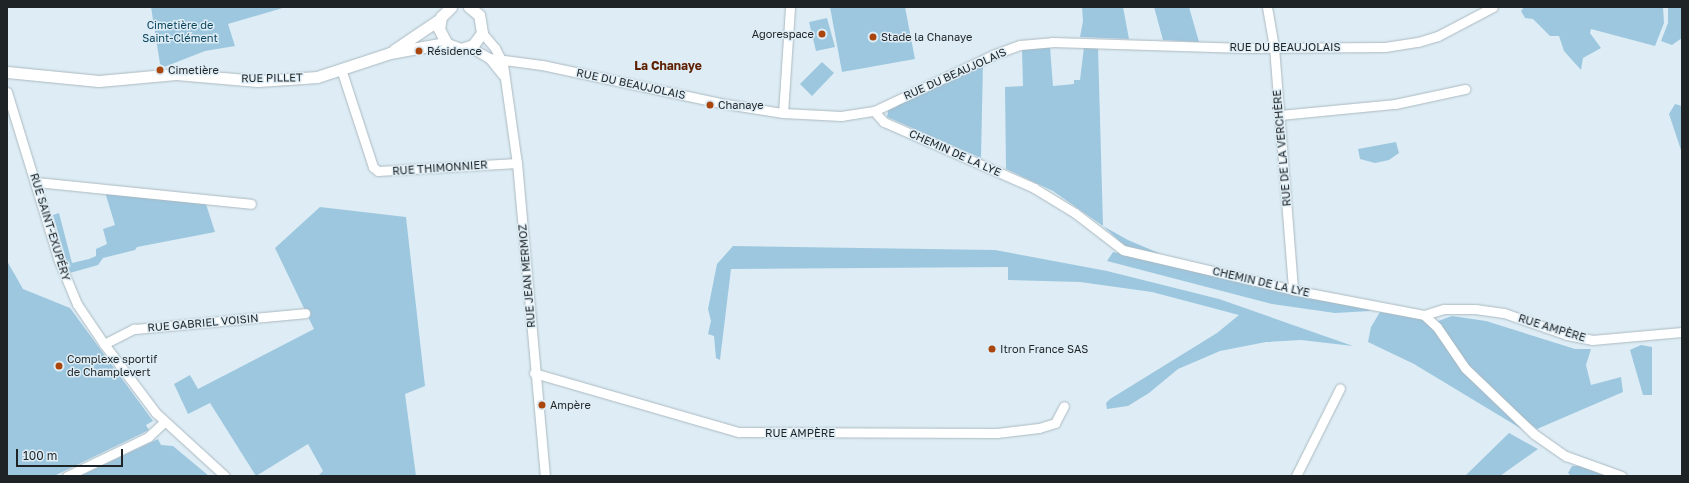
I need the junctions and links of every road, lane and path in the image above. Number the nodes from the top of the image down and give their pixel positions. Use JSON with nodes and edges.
{"nodes":[{"id":1,"x":451,"y":7,"type":"edge"},
{"id":2,"x":469,"y":7,"type":"edge"},
{"id":3,"x":790,"y":7,"type":"edge"},
{"id":4,"x":1267,"y":7,"type":"edge"},
{"id":5,"x":1493,"y":7,"type":"edge"},
{"id":6,"x":479,"y":11,"type":"edge"},
{"id":7,"x":440,"y":19,"type":"junction"},
{"id":8,"x":482,"y":33,"type":"junction"},
{"id":9,"x":445,"y":43,"type":"junction"},
{"id":10,"x":470,"y":47,"type":"junction"},
{"id":11,"x":1274,"y":47,"type":"junction"},
{"id":12,"x":390,"y":53,"type":"junction"},
{"id":13,"x":489,"y":58,"type":"junction"},
{"id":14,"x":501,"y":58,"type":"junction"},
{"id":15,"x":341,"y":69,"type":"junction"},
{"id":16,"x":7,"y":72,"type":"edge"},
{"id":17,"x":504,"y":77,"type":"junction"},
{"id":18,"x":1465,"y":89,"type":"dead end"},
{"id":19,"x":7,"y":92,"type":"edge"},
{"id":20,"x":874,"y":111,"type":"junction"},
{"id":21,"x":783,"y":113,"type":"junction"},
{"id":22,"x":1280,"y":115,"type":"junction"},
{"id":23,"x":517,"y":163,"type":"junction"},
{"id":24,"x":36,"y":182,"type":"junction"},
{"id":25,"x":251,"y":204,"type":"dead end"},
{"id":26,"x":1293,"y":290,"type":"junction"},
{"id":27,"x":306,"y":313,"type":"dead end"},
{"id":28,"x":1424,"y":315,"type":"junction"},
{"id":29,"x":1682,"y":332,"type":"edge"},
{"id":30,"x":104,"y":344,"type":"junction"},
{"id":31,"x":534,"y":373,"type":"junction"},
{"id":32,"x":1340,"y":388,"type":"dead end"},
{"id":33,"x":1064,"y":406,"type":"dead end"},
{"id":34,"x":164,"y":422,"type":"junction"},
{"id":35,"x":67,"y":476,"type":"edge"},
{"id":36,"x":225,"y":476,"type":"edge"},
{"id":37,"x":545,"y":476,"type":"edge"},
{"id":38,"x":1296,"y":476,"type":"edge"},
{"id":39,"x":1622,"y":476,"type":"edge"}],
"edges":[{"from":1,"to":7,"type":"street","name":"RUE PILLET"},
{"from":2,"to":6,"type":"street"},
{"from":3,"to":21,"type":"street"},
{"from":4,"to":11,"type":"street","name":"RUE DE LA VERCHÈRE"},
{"from":5,"to":11,"type":"street","name":"RUE DU BEAUJOLAIS"},
{"from":6,"to":8,"type":"street"},
{"from":7,"to":9,"type":"street"},
{"from":7,"to":12,"type":"street","name":"RUE PILLET"},
{"from":8,"to":10,"type":"street"},
{"from":8,"to":14,"type":"street","name":"RUE JEAN MERMOZ"},
{"from":9,"to":10,"type":"street"},
{"from":9,"to":12,"type":"street","name":"RUE PILLET"},
{"from":10,"to":13,"type":"street","name":"RUE JEAN MERMOZ"},
{"from":11,"to":20,"type":"street","name":"RUE DU BEAUJOLAIS"},
{"from":11,"to":22,"type":"street","name":"RUE DE LA VERCHÈRE"},
{"from":12,"to":15,"type":"street","name":"RUE PILLET"},
{"from":13,"to":14,"type":"street","name":"RUE DU BEAUJOLAIS"},
{"from":13,"to":17,"type":"street","name":"RUE JEAN MERMOZ"},
{"from":14,"to":17,"type":"street","name":"RUE JEAN MERMOZ"},
{"from":14,"to":21,"type":"street","name":"RUE DU BEAUJOLAIS"},
{"from":15,"to":16,"type":"street","name":"RUE PILLET"},
{"from":15,"to":23,"type":"street","name":"RUE THIMONNIER"},
{"from":17,"to":23,"type":"street","name":"RUE JEAN MERMOZ"},
{"from":18,"to":22,"type":"street"},
{"from":19,"to":24,"type":"street","name":"RUE SAINT-EXUPÉRY"},
{"from":20,"to":21,"type":"street","name":"RUE DU BEAUJOLAIS"},
{"from":20,"to":26,"type":"street","name":"CHEMIN DE LA LYE"},
{"from":22,"to":26,"type":"street","name":"RUE DE LA VERCHÈRE"},
{"from":23,"to":31,"type":"street","name":"RUE JEAN MERMOZ"},
{"from":24,"to":25,"type":"street"},
{"from":24,"to":30,"type":"street","name":"RUE SAINT-EXUPÉRY"},
{"from":26,"to":28,"type":"street","name":"CHEMIN DE LA LYE"},
{"from":27,"to":30,"type":"street","name":"RUE GABRIEL VOISIN"},
{"from":28,"to":29,"type":"street","name":"RUE AMPÈRE"},
{"from":28,"to":39,"type":"street"},
{"from":30,"to":34,"type":"street","name":"RUE SAINT-EXUPÉRY"},
{"from":31,"to":33,"type":"street","name":"RUE AMPÈRE"},
{"from":31,"to":37,"type":"street","name":"RUE JEAN MERMOZ"},
{"from":32,"to":38,"type":"street"},
{"from":34,"to":35,"type":"street"},
{"from":34,"to":36,"type":"street","name":"RUE SAINT-EXUPÉRY"}]}
